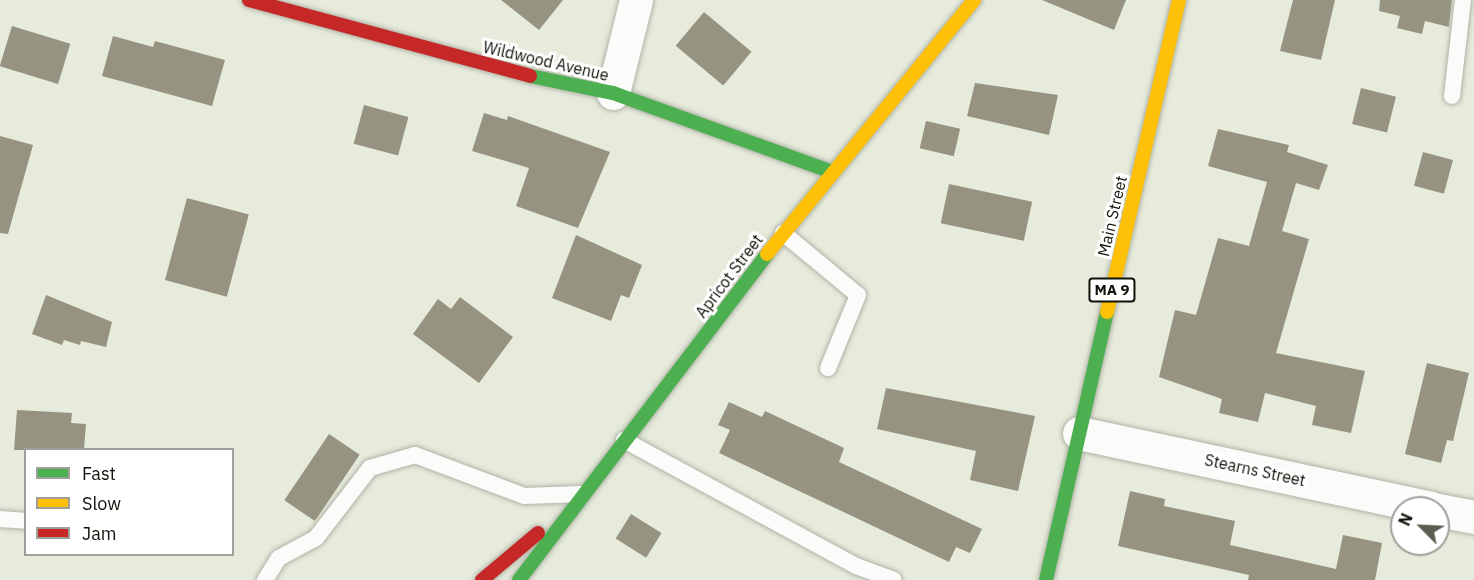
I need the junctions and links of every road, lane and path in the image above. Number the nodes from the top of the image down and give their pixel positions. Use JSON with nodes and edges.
{"nodes":[{"id":1,"x":249,"y":0,"type":"edge"},
{"id":2,"x":636,"y":0,"type":"edge"},
{"id":3,"x":974,"y":0,"type":"edge"},
{"id":4,"x":1179,"y":0,"type":"edge"},
{"id":5,"x":1463,"y":0,"type":"edge"},
{"id":6,"x":613,"y":93,"type":"junction"},
{"id":7,"x":1452,"y":96,"type":"dead end"},
{"id":8,"x":830,"y":171,"type":"junction"},
{"id":9,"x":783,"y":233,"type":"junction"},
{"id":10,"x":828,"y":368,"type":"dead end"},
{"id":11,"x":1079,"y":433,"type":"junction"},
{"id":12,"x":624,"y":440,"type":"junction"},
{"id":13,"x":582,"y":494,"type":"junction"},
{"id":14,"x":1390,"y":499,"type":"edge"},
{"id":15,"x":1450,"y":512,"type":"edge"},
{"id":16,"x":1474,"y":517,"type":"edge"},
{"id":17,"x":0,"y":519,"type":"edge"},
{"id":18,"x":24,"y":521,"type":"edge"},
{"id":19,"x":264,"y":580,"type":"edge"},
{"id":20,"x":482,"y":580,"type":"edge"},
{"id":21,"x":519,"y":580,"type":"edge"},
{"id":22,"x":894,"y":580,"type":"edge"},
{"id":23,"x":1046,"y":580,"type":"edge"}],
"edges":[{"from":1,"to":6,"type":"main road","name":"Wildwood Avenue"},
{"from":2,"to":6,"type":"street"},
{"from":3,"to":8,"type":"main road","name":"Apricot Street"},
{"from":4,"to":11,"type":"main road","name":"Main Street","number":"MA 9"},
{"from":5,"to":7,"type":"lane"},
{"from":6,"to":8,"type":"main road","name":"Wildwood Avenue"},
{"from":8,"to":9,"type":"main road","name":"Apricot Street"},
{"from":9,"to":10,"type":"lane"},
{"from":9,"to":12,"type":"main road","name":"Apricot Street"},
{"from":11,"to":14,"type":"street","name":"Stearns Street"},
{"from":11,"to":23,"type":"main road","name":"Main Street","number":"MA 9"},
{"from":12,"to":13,"type":"main road","name":"Apricot Street"},
{"from":12,"to":22,"type":"lane"},
{"from":13,"to":19,"type":"lane"},
{"from":13,"to":20,"type":"main road"},
{"from":13,"to":21,"type":"main road","name":"Apricot Street"},
{"from":15,"to":16,"type":"street"},
{"from":17,"to":18,"type":"lane"}]}
